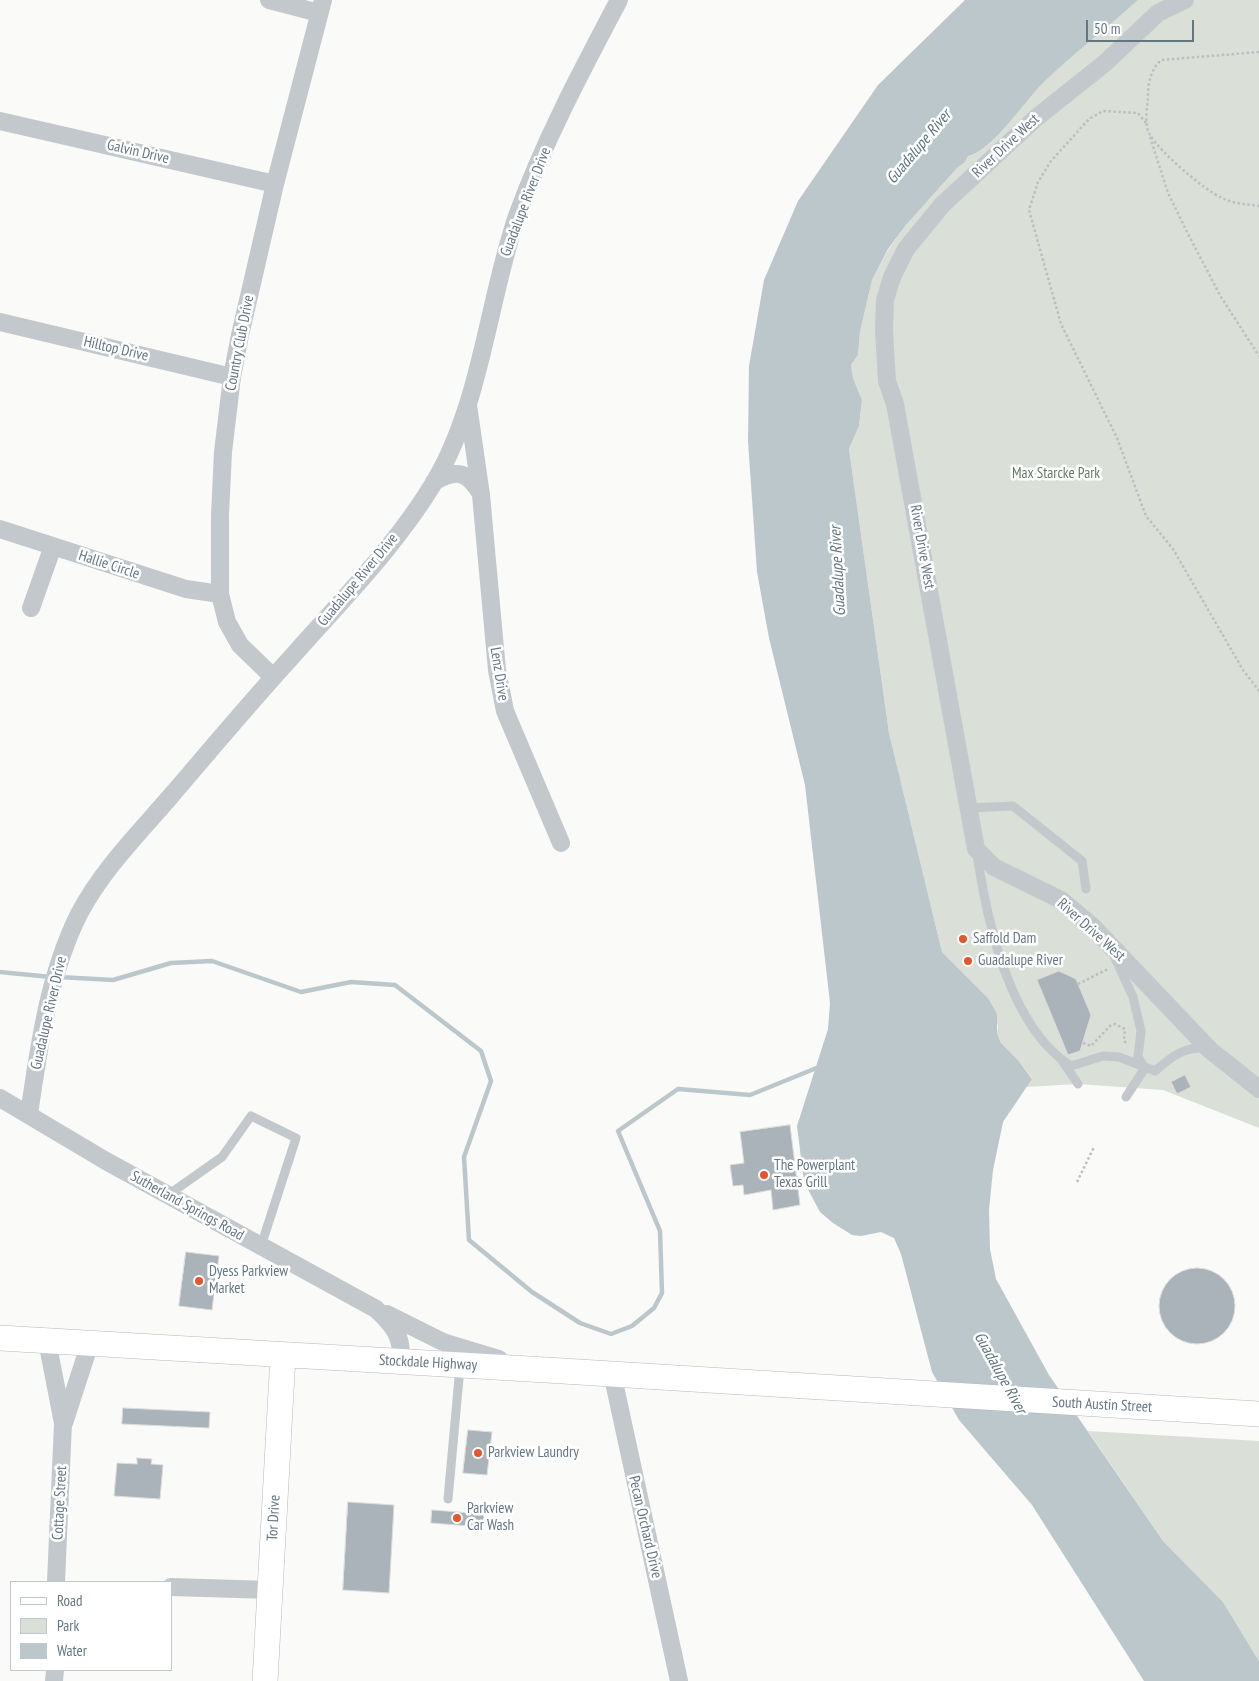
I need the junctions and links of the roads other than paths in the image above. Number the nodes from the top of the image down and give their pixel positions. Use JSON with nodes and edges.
{"nodes":[{"id":1,"x":269,"y":0,"type":"edge"},
{"id":2,"x":618,"y":0,"type":"edge"},
{"id":3,"x":1185,"y":0,"type":"edge"},
{"id":4,"x":321,"y":6,"type":"edge"},
{"id":5,"x":0,"y":121,"type":"edge"},
{"id":6,"x":275,"y":184,"type":"junction"},
{"id":7,"x":0,"y":322,"type":"edge"},
{"id":8,"x":232,"y":377,"type":"junction"},
{"id":9,"x":468,"y":402,"type":"junction"},
{"id":10,"x":434,"y":482,"type":"junction"},
{"id":11,"x":482,"y":495,"type":"junction"},
{"id":12,"x":0,"y":529,"type":"edge"},
{"id":13,"x":53,"y":546,"type":"junction"},
{"id":14,"x":220,"y":594,"type":"junction"},
{"id":15,"x":31,"y":608,"type":"dead end"},
{"id":16,"x":273,"y":676,"type":"junction"},
{"id":17,"x":969,"y":808,"type":"junction"},
{"id":18,"x":561,"y":843,"type":"dead end"},
{"id":19,"x":976,"y":849,"type":"junction"},
{"id":20,"x":1086,"y":889,"type":"dead end"},
{"id":21,"x":1107,"y":942,"type":"junction"},
{"id":22,"x":1210,"y":1050,"type":"junction"},
{"id":23,"x":1062,"y":1060,"type":"junction"},
{"id":24,"x":1085,"y":1063,"type":"junction"},
{"id":25,"x":1145,"y":1068,"type":"junction"},
{"id":26,"x":1259,"y":1089,"type":"edge"},
{"id":27,"x":1126,"y":1097,"type":"dead end"},
{"id":28,"x":0,"y":1098,"type":"edge"},
{"id":29,"x":30,"y":1114,"type":"junction"},
{"id":30,"x":168,"y":1195,"type":"junction"},
{"id":31,"x":260,"y":1246,"type":"junction"},
{"id":32,"x":376,"y":1309,"type":"junction"},
{"id":33,"x":0,"y":1338,"type":"edge"},
{"id":34,"x":47,"y":1341,"type":"junction"},
{"id":35,"x":90,"y":1343,"type":"junction"},
{"id":36,"x":283,"y":1355,"type":"junction"},
{"id":37,"x":400,"y":1361,"type":"junction"},
{"id":38,"x":460,"y":1364,"type":"junction"},
{"id":39,"x":551,"y":1369,"type":"junction"},
{"id":40,"x":612,"y":1373,"type":"junction"},
{"id":41,"x":855,"y":1391,"type":"joint"},
{"id":42,"x":1259,"y":1414,"type":"edge"},
{"id":43,"x":63,"y":1423,"type":"junction"},
{"id":44,"x":448,"y":1499,"type":"dead end"},
{"id":45,"x":56,"y":1581,"type":"edge"},
{"id":46,"x":172,"y":1587,"type":"edge"},
{"id":47,"x":270,"y":1590,"type":"junction"},
{"id":48,"x":266,"y":1681,"type":"edge"},
{"id":49,"x":679,"y":1681,"type":"edge"}],
"edges":[{"from":1,"to":4,"type":"street"},
{"from":2,"to":9,"type":"street","name":"Guadalupe River Drive"},
{"from":3,"to":17,"type":"street","name":"River Drive West"},
{"from":4,"to":6,"type":"street","name":"Country Club Drive"},
{"from":5,"to":6,"type":"street","name":"Galvin Drive"},
{"from":6,"to":8,"type":"street","name":"Country Club Drive"},
{"from":7,"to":8,"type":"street","name":"Hilltop Drive"},
{"from":8,"to":14,"type":"street","name":"Country Club Drive"},
{"from":9,"to":10,"type":"street","name":"Guadalupe River Drive"},
{"from":9,"to":11,"type":"street","name":"Lenz Drive"},
{"from":10,"to":11,"type":"street"},
{"from":10,"to":16,"type":"street","name":"Guadalupe River Drive"},
{"from":11,"to":18,"type":"street","name":"Lenz Drive"},
{"from":12,"to":13,"type":"street","name":"Hallie Circle"},
{"from":13,"to":14,"type":"street","name":"Hallie Circle"},
{"from":13,"to":15,"type":"street"},
{"from":14,"to":16,"type":"street","name":"Country Club Drive"},
{"from":16,"to":29,"type":"street","name":"Guadalupe River Drive"},
{"from":17,"to":19,"type":"street","name":"River Drive West"},
{"from":17,"to":20,"type":"lane"},
{"from":19,"to":21,"type":"street","name":"River Drive West"},
{"from":19,"to":23,"type":"lane"},
{"from":21,"to":22,"type":"street","name":"River Drive West"},
{"from":21,"to":25,"type":"lane"},
{"from":22,"to":25,"type":"lane"},
{"from":22,"to":26,"type":"street","name":"River Drive West"},
{"from":23,"to":24,"type":"lane"},
{"from":23,"to":24,"type":"lane"},
{"from":24,"to":25,"type":"lane"},
{"from":25,"to":27,"type":"lane"},
{"from":28,"to":29,"type":"street","name":"Sutherland Springs Road"},
{"from":29,"to":30,"type":"street","name":"Sutherland Springs Road"},
{"from":30,"to":31,"type":"street","name":"Sutherland Springs Road"},
{"from":30,"to":31,"type":"lane"},
{"from":31,"to":32,"type":"street","name":"Sutherland Springs Road"},
{"from":32,"to":37,"type":"street","name":"Sutherland Springs Road"},
{"from":32,"to":39,"type":"street","name":"Sutherland Springs Road"},
{"from":33,"to":34,"type":"main road","name":"Stockdale Highway"},
{"from":34,"to":35,"type":"main road","name":"Stockdale Highway"},
{"from":34,"to":43,"type":"street","name":"Cottage Street"},
{"from":35,"to":36,"type":"main road","name":"Stockdale Highway"},
{"from":35,"to":43,"type":"street","name":"Cottage Street"},
{"from":36,"to":37,"type":"main road","name":"Stockdale Highway"},
{"from":36,"to":47,"type":"main road","name":"Tor Drive"},
{"from":37,"to":38,"type":"main road","name":"Stockdale Highway"},
{"from":38,"to":39,"type":"main road","name":"Stockdale Highway"},
{"from":38,"to":44,"type":"lane"},
{"from":39,"to":40,"type":"main road","name":"Stockdale Highway"},
{"from":40,"to":41,"type":"main road","name":"Stockdale Highway"},
{"from":40,"to":49,"type":"street","name":"Pecan Orchard Drive"},
{"from":41,"to":42,"type":"main road","name":"South Austin Street"},
{"from":43,"to":45,"type":"street","name":"Cottage Street"},
{"from":46,"to":47,"type":"street"},
{"from":47,"to":48,"type":"main road","name":"Tor Drive"}]}
